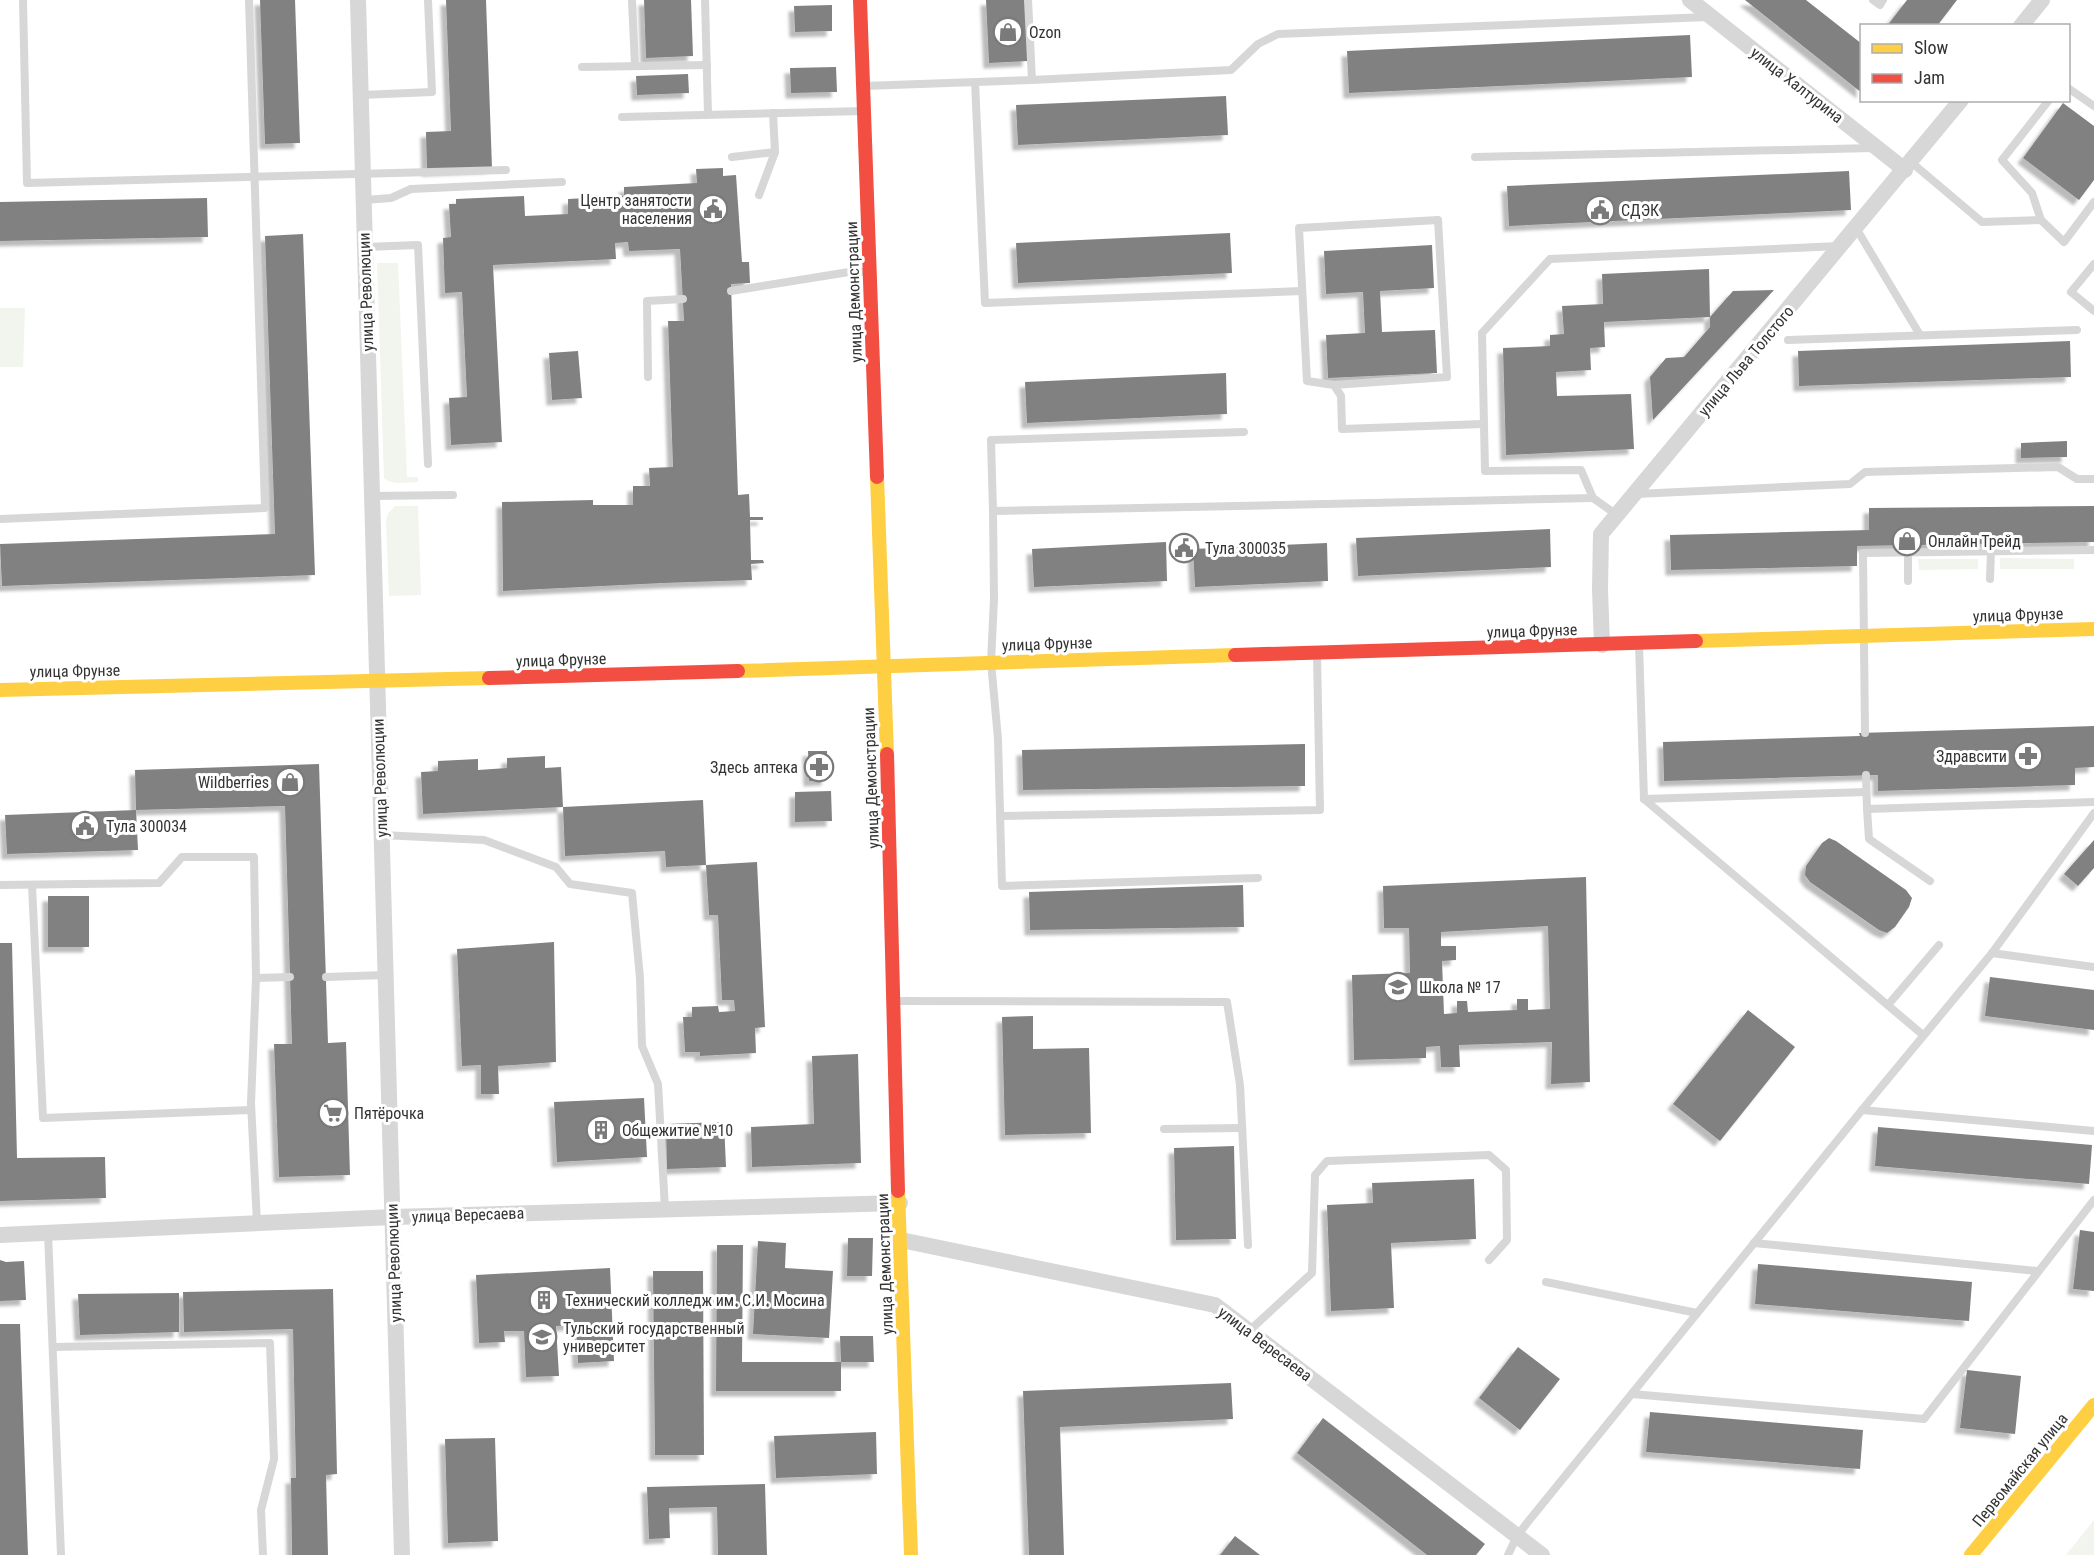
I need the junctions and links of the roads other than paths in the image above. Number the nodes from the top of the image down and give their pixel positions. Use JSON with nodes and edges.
{"nodes":[{"id":1,"x":23,"y":0,"type":"edge"},
{"id":2,"x":249,"y":0,"type":"edge"},
{"id":3,"x":358,"y":0,"type":"edge"},
{"id":4,"x":428,"y":0,"type":"edge"},
{"id":5,"x":632,"y":0,"type":"edge"},
{"id":6,"x":705,"y":0,"type":"edge"},
{"id":7,"x":860,"y":0,"type":"edge"},
{"id":8,"x":1029,"y":0,"type":"edge"},
{"id":9,"x":1690,"y":0,"type":"edge"},
{"id":10,"x":1873,"y":0,"type":"edge"},
{"id":11,"x":1883,"y":0,"type":"edge"},
{"id":12,"x":2042,"y":0,"type":"edge"},
{"id":13,"x":1712,"y":17,"type":"junction"},
{"id":14,"x":2023,"y":24,"type":"edge"},
{"id":15,"x":707,"y":65,"type":"junction"},
{"id":16,"x":635,"y":66,"type":"junction"},
{"id":17,"x":582,"y":67,"type":"dead end"},
{"id":18,"x":1032,"y":80,"type":"junction"},
{"id":19,"x":975,"y":82,"type":"junction"},
{"id":20,"x":863,"y":86,"type":"junction"},
{"id":21,"x":2070,"y":89,"type":"edge"},
{"id":22,"x":361,"y":96,"type":"junction"},
{"id":23,"x":1959,"y":102,"type":"edge"},
{"id":24,"x":2047,"y":102,"type":"edge"},
{"id":25,"x":2094,"y":106,"type":"edge"},
{"id":26,"x":864,"y":111,"type":"junction"},
{"id":27,"x":773,"y":113,"type":"junction"},
{"id":28,"x":708,"y":115,"type":"junction"},
{"id":29,"x":622,"y":117,"type":"dead end"},
{"id":30,"x":1877,"y":148,"type":"junction"},
{"id":31,"x":775,"y":152,"type":"junction"},
{"id":32,"x":1475,"y":157,"type":"dead end"},
{"id":33,"x":732,"y":158,"type":"dead end"},
{"id":34,"x":1908,"y":166,"type":"junction"},
{"id":35,"x":506,"y":170,"type":"dead end"},
{"id":36,"x":363,"y":175,"type":"junction"},
{"id":37,"x":255,"y":178,"type":"junction"},
{"id":38,"x":562,"y":182,"type":"dead end"},
{"id":39,"x":759,"y":195,"type":"dead end"},
{"id":40,"x":364,"y":200,"type":"junction"},
{"id":41,"x":2094,"y":202,"type":"edge"},
{"id":42,"x":2041,"y":220,"type":"junction"},
{"id":43,"x":1856,"y":228,"type":"junction"},
{"id":44,"x":1842,"y":246,"type":"junction"},
{"id":45,"x":365,"y":248,"type":"junction"},
{"id":46,"x":2094,"y":264,"type":"edge"},
{"id":47,"x":870,"y":272,"type":"junction"},
{"id":48,"x":731,"y":291,"type":"dead end"},
{"id":49,"x":1302,"y":291,"type":"junction"},
{"id":50,"x":683,"y":299,"type":"dead end"},
{"id":51,"x":2094,"y":311,"type":"edge"},
{"id":52,"x":2077,"y":330,"type":"dead end"},
{"id":53,"x":1920,"y":335,"type":"junction"},
{"id":54,"x":1788,"y":340,"type":"dead end"},
{"id":55,"x":648,"y":377,"type":"dead end"},
{"id":56,"x":1334,"y":385,"type":"junction"},
{"id":57,"x":1483,"y":424,"type":"junction"},
{"id":58,"x":1244,"y":432,"type":"dead end"},
{"id":59,"x":428,"y":464,"type":"dead end"},
{"id":60,"x":2094,"y":479,"type":"edge"},
{"id":61,"x":1636,"y":494,"type":"junction"},
{"id":62,"x":453,"y":495,"type":"dead end"},
{"id":63,"x":372,"y":496,"type":"junction"},
{"id":64,"x":1593,"y":498,"type":"junction"},
{"id":65,"x":993,"y":511,"type":"junction"},
{"id":66,"x":1617,"y":515,"type":"junction"},
{"id":67,"x":0,"y":519,"type":"edge"},
{"id":68,"x":2094,"y":550,"type":"edge"},
{"id":69,"x":1991,"y":551,"type":"junction"},
{"id":70,"x":1908,"y":552,"type":"junction"},
{"id":71,"x":1990,"y":579,"type":"dead end"},
{"id":72,"x":1908,"y":581,"type":"dead end"},
{"id":73,"x":2094,"y":629,"type":"edge"},
{"id":74,"x":1863,"y":637,"type":"junction"},
{"id":75,"x":1639,"y":644,"type":"junction"},
{"id":76,"x":1602,"y":645,"type":"junction"},
{"id":77,"x":1317,"y":653,"type":"junction"},
{"id":78,"x":991,"y":662,"type":"junction"},
{"id":79,"x":884,"y":666,"type":"junction"},
{"id":80,"x":377,"y":681,"type":"junction"},
{"id":81,"x":0,"y":690,"type":"edge"},
{"id":82,"x":1865,"y":733,"type":"dead end"},
{"id":83,"x":1866,"y":775,"type":"dead end"},
{"id":84,"x":1866,"y":792,"type":"junction"},
{"id":85,"x":1644,"y":799,"type":"junction"},
{"id":86,"x":2094,"y":802,"type":"edge"},
{"id":87,"x":1867,"y":809,"type":"junction"},
{"id":88,"x":2094,"y":813,"type":"edge"},
{"id":89,"x":1000,"y":816,"type":"junction"},
{"id":90,"x":381,"y":835,"type":"junction"},
{"id":91,"x":1258,"y":878,"type":"dead end"},
{"id":92,"x":1930,"y":881,"type":"dead end"},
{"id":93,"x":0,"y":885,"type":"edge"},
{"id":94,"x":32,"y":885,"type":"junction"},
{"id":95,"x":1939,"y":945,"type":"dead end"},
{"id":96,"x":1992,"y":954,"type":"junction"},
{"id":97,"x":2094,"y":967,"type":"edge"},
{"id":98,"x":385,"y":975,"type":"junction"},
{"id":99,"x":290,"y":977,"type":"dead end"},
{"id":100,"x":326,"y":977,"type":"dead end"},
{"id":101,"x":256,"y":978,"type":"junction"},
{"id":102,"x":894,"y":1001,"type":"junction"},
{"id":103,"x":1888,"y":1005,"type":"junction"},
{"id":104,"x":1923,"y":1035,"type":"junction"},
{"id":105,"x":251,"y":1110,"type":"junction"},
{"id":106,"x":1862,"y":1110,"type":"junction"},
{"id":107,"x":1242,"y":1128,"type":"junction"},
{"id":108,"x":1164,"y":1129,"type":"dead end"},
{"id":109,"x":2094,"y":1131,"type":"edge"},
{"id":110,"x":2094,"y":1200,"type":"edge"},
{"id":111,"x":900,"y":1203,"type":"junction"},
{"id":112,"x":665,"y":1209,"type":"junction"},
{"id":113,"x":393,"y":1217,"type":"junction"},
{"id":114,"x":257,"y":1223,"type":"junction"},
{"id":115,"x":48,"y":1233,"type":"junction"},
{"id":116,"x":0,"y":1235,"type":"edge"},
{"id":117,"x":901,"y":1240,"type":"junction"},
{"id":118,"x":1754,"y":1243,"type":"junction"},
{"id":119,"x":1248,"y":1245,"type":"dead end"},
{"id":120,"x":1489,"y":1260,"type":"dead end"},
{"id":121,"x":2037,"y":1271,"type":"junction"},
{"id":122,"x":1546,"y":1282,"type":"dead end"},
{"id":123,"x":1697,"y":1313,"type":"junction"},
{"id":124,"x":1249,"y":1331,"type":"junction"},
{"id":125,"x":53,"y":1347,"type":"junction"},
{"id":126,"x":1632,"y":1394,"type":"junction"},
{"id":127,"x":2094,"y":1405,"type":"edge"},
{"id":128,"x":1517,"y":1536,"type":"junction"},
{"id":129,"x":61,"y":1555,"type":"edge"},
{"id":130,"x":263,"y":1555,"type":"edge"},
{"id":131,"x":402,"y":1555,"type":"edge"},
{"id":132,"x":911,"y":1555,"type":"edge"},
{"id":133,"x":1508,"y":1555,"type":"edge"},
{"id":134,"x":1542,"y":1555,"type":"edge"},
{"id":135,"x":1971,"y":1555,"type":"edge"}],
"edges":[{"from":1,"to":37,"type":"lane"},
{"from":2,"to":37,"type":"lane"},
{"from":3,"to":22,"type":"street","name":"улица Революции"},
{"from":4,"to":22,"type":"lane"},
{"from":5,"to":16,"type":"lane"},
{"from":6,"to":15,"type":"lane"},
{"from":7,"to":20,"type":"street","name":"улица Демонстрации"},
{"from":8,"to":18,"type":"lane"},
{"from":9,"to":13,"type":"street","name":"улица Халтурина"},
{"from":10,"to":11,"type":"lane"},
{"from":12,"to":14,"type":"street"},
{"from":13,"to":18,"type":"lane"},
{"from":13,"to":30,"type":"street","name":"улица Халтурина"},
{"from":15,"to":16,"type":"lane"},
{"from":15,"to":28,"type":"lane"},
{"from":16,"to":17,"type":"lane"},
{"from":18,"to":19,"type":"lane"},
{"from":19,"to":20,"type":"lane"},
{"from":19,"to":49,"type":"lane"},
{"from":20,"to":26,"type":"street","name":"улица Демонстрации"},
{"from":21,"to":25,"type":"lane"},
{"from":22,"to":36,"type":"street","name":"улица Революции"},
{"from":23,"to":34,"type":"street","name":"улица Льва Толстого"},
{"from":24,"to":42,"type":"lane"},
{"from":26,"to":27,"type":"lane"},
{"from":26,"to":47,"type":"street","name":"улица Демонстрации"},
{"from":27,"to":28,"type":"lane"},
{"from":27,"to":31,"type":"lane"},
{"from":28,"to":29,"type":"lane"},
{"from":30,"to":32,"type":"lane"},
{"from":30,"to":34,"type":"street","name":"улица Халтурина"},
{"from":31,"to":33,"type":"lane"},
{"from":31,"to":39,"type":"lane"},
{"from":34,"to":42,"type":"lane"},
{"from":34,"to":43,"type":"street","name":"улица Льва Толстого"},
{"from":35,"to":36,"type":"lane"},
{"from":36,"to":37,"type":"lane"},
{"from":36,"to":40,"type":"street","name":"улица Революции"},
{"from":37,"to":67,"type":"lane"},
{"from":38,"to":40,"type":"lane"},
{"from":40,"to":45,"type":"street","name":"улица Революции"},
{"from":41,"to":42,"type":"lane"},
{"from":43,"to":44,"type":"street","name":"улица Льва Толстого"},
{"from":43,"to":53,"type":"lane"},
{"from":44,"to":57,"type":"lane"},
{"from":44,"to":61,"type":"street","name":"улица Льва Толстого"},
{"from":45,"to":59,"type":"lane"},
{"from":45,"to":63,"type":"street","name":"улица Революции"},
{"from":46,"to":51,"type":"lane"},
{"from":47,"to":48,"type":"lane"},
{"from":47,"to":79,"type":"street","name":"улица Демонстрации"},
{"from":49,"to":56,"type":"lane"},
{"from":49,"to":56,"type":"lane"},
{"from":50,"to":55,"type":"lane"},
{"from":52,"to":53,"type":"lane"},
{"from":53,"to":54,"type":"lane"},
{"from":56,"to":57,"type":"lane"},
{"from":57,"to":64,"type":"lane"},
{"from":58,"to":65,"type":"lane"},
{"from":60,"to":61,"type":"lane"},
{"from":61,"to":66,"type":"street","name":"улица Льва Толстого"},
{"from":62,"to":63,"type":"lane"},
{"from":63,"to":80,"type":"street","name":"улица Революции"},
{"from":64,"to":65,"type":"lane"},
{"from":64,"to":66,"type":"lane"},
{"from":65,"to":78,"type":"lane"},
{"from":66,"to":76,"type":"street","name":"улица Льва Толстого"},
{"from":68,"to":69,"type":"lane"},
{"from":69,"to":70,"type":"lane"},
{"from":69,"to":71,"type":"lane"},
{"from":70,"to":72,"type":"lane"},
{"from":70,"to":74,"type":"lane"},
{"from":73,"to":74,"type":"street","name":"улица Фрунзе"},
{"from":74,"to":75,"type":"street","name":"улица Фрунзе"},
{"from":74,"to":82,"type":"lane"},
{"from":75,"to":76,"type":"street","name":"улица Фрунзе"},
{"from":75,"to":85,"type":"lane"},
{"from":76,"to":77,"type":"street","name":"улица Фрунзе"},
{"from":77,"to":78,"type":"street","name":"улица Фрунзе"},
{"from":77,"to":89,"type":"lane"},
{"from":78,"to":79,"type":"street","name":"улица Фрунзе"},
{"from":78,"to":89,"type":"lane"},
{"from":79,"to":80,"type":"street","name":"улица Фрунзе"},
{"from":79,"to":102,"type":"street","name":"улица Демонстрации"},
{"from":80,"to":81,"type":"street","name":"улица Фрунзе"},
{"from":80,"to":90,"type":"street","name":"улица Революции"},
{"from":83,"to":84,"type":"lane"},
{"from":84,"to":85,"type":"lane"},
{"from":84,"to":87,"type":"lane"},
{"from":85,"to":103,"type":"lane"},
{"from":86,"to":87,"type":"lane"},
{"from":87,"to":92,"type":"lane"},
{"from":88,"to":96,"type":"lane"},
{"from":89,"to":91,"type":"lane"},
{"from":90,"to":98,"type":"street","name":"улица Революции"},
{"from":90,"to":112,"type":"lane"},
{"from":93,"to":94,"type":"lane"},
{"from":94,"to":101,"type":"lane"},
{"from":94,"to":105,"type":"lane"},
{"from":95,"to":103,"type":"lane"},
{"from":96,"to":97,"type":"lane"},
{"from":96,"to":104,"type":"lane"},
{"from":98,"to":100,"type":"lane"},
{"from":98,"to":113,"type":"street","name":"улица Революции"},
{"from":99,"to":101,"type":"lane"},
{"from":101,"to":105,"type":"lane"},
{"from":102,"to":107,"type":"lane"},
{"from":102,"to":111,"type":"street","name":"улица Демонстрации"},
{"from":103,"to":104,"type":"lane"},
{"from":104,"to":106,"type":"lane"},
{"from":105,"to":114,"type":"lane"},
{"from":106,"to":109,"type":"lane"},
{"from":106,"to":118,"type":"lane"},
{"from":107,"to":108,"type":"lane"},
{"from":107,"to":119,"type":"lane"},
{"from":110,"to":121,"type":"lane"},
{"from":111,"to":112,"type":"street","name":"улица Вересаева"},
{"from":111,"to":117,"type":"street","name":"улица Демонстрации"},
{"from":112,"to":113,"type":"street","name":"улица Вересаева"},
{"from":113,"to":114,"type":"street","name":"улица Вересаева"},
{"from":113,"to":131,"type":"street","name":"улица Революции"},
{"from":114,"to":115,"type":"street","name":"улица Вересаева"},
{"from":115,"to":116,"type":"street","name":"улица Вересаева"},
{"from":115,"to":125,"type":"lane"},
{"from":117,"to":124,"type":"street","name":"улица Вересаева"},
{"from":117,"to":132,"type":"street","name":"улица Демонстрации"},
{"from":118,"to":121,"type":"lane"},
{"from":118,"to":123,"type":"lane"},
{"from":120,"to":124,"type":"lane"},
{"from":121,"to":126,"type":"lane"},
{"from":122,"to":123,"type":"lane"},
{"from":123,"to":126,"type":"lane"},
{"from":124,"to":128,"type":"street","name":"улица Вересаева"},
{"from":125,"to":129,"type":"lane"},
{"from":125,"to":130,"type":"lane"},
{"from":126,"to":128,"type":"lane"},
{"from":127,"to":135,"type":"street","name":"Первомайская улица"},
{"from":128,"to":133,"type":"lane"},
{"from":128,"to":134,"type":"street","name":"улица Вересаева"}]}
